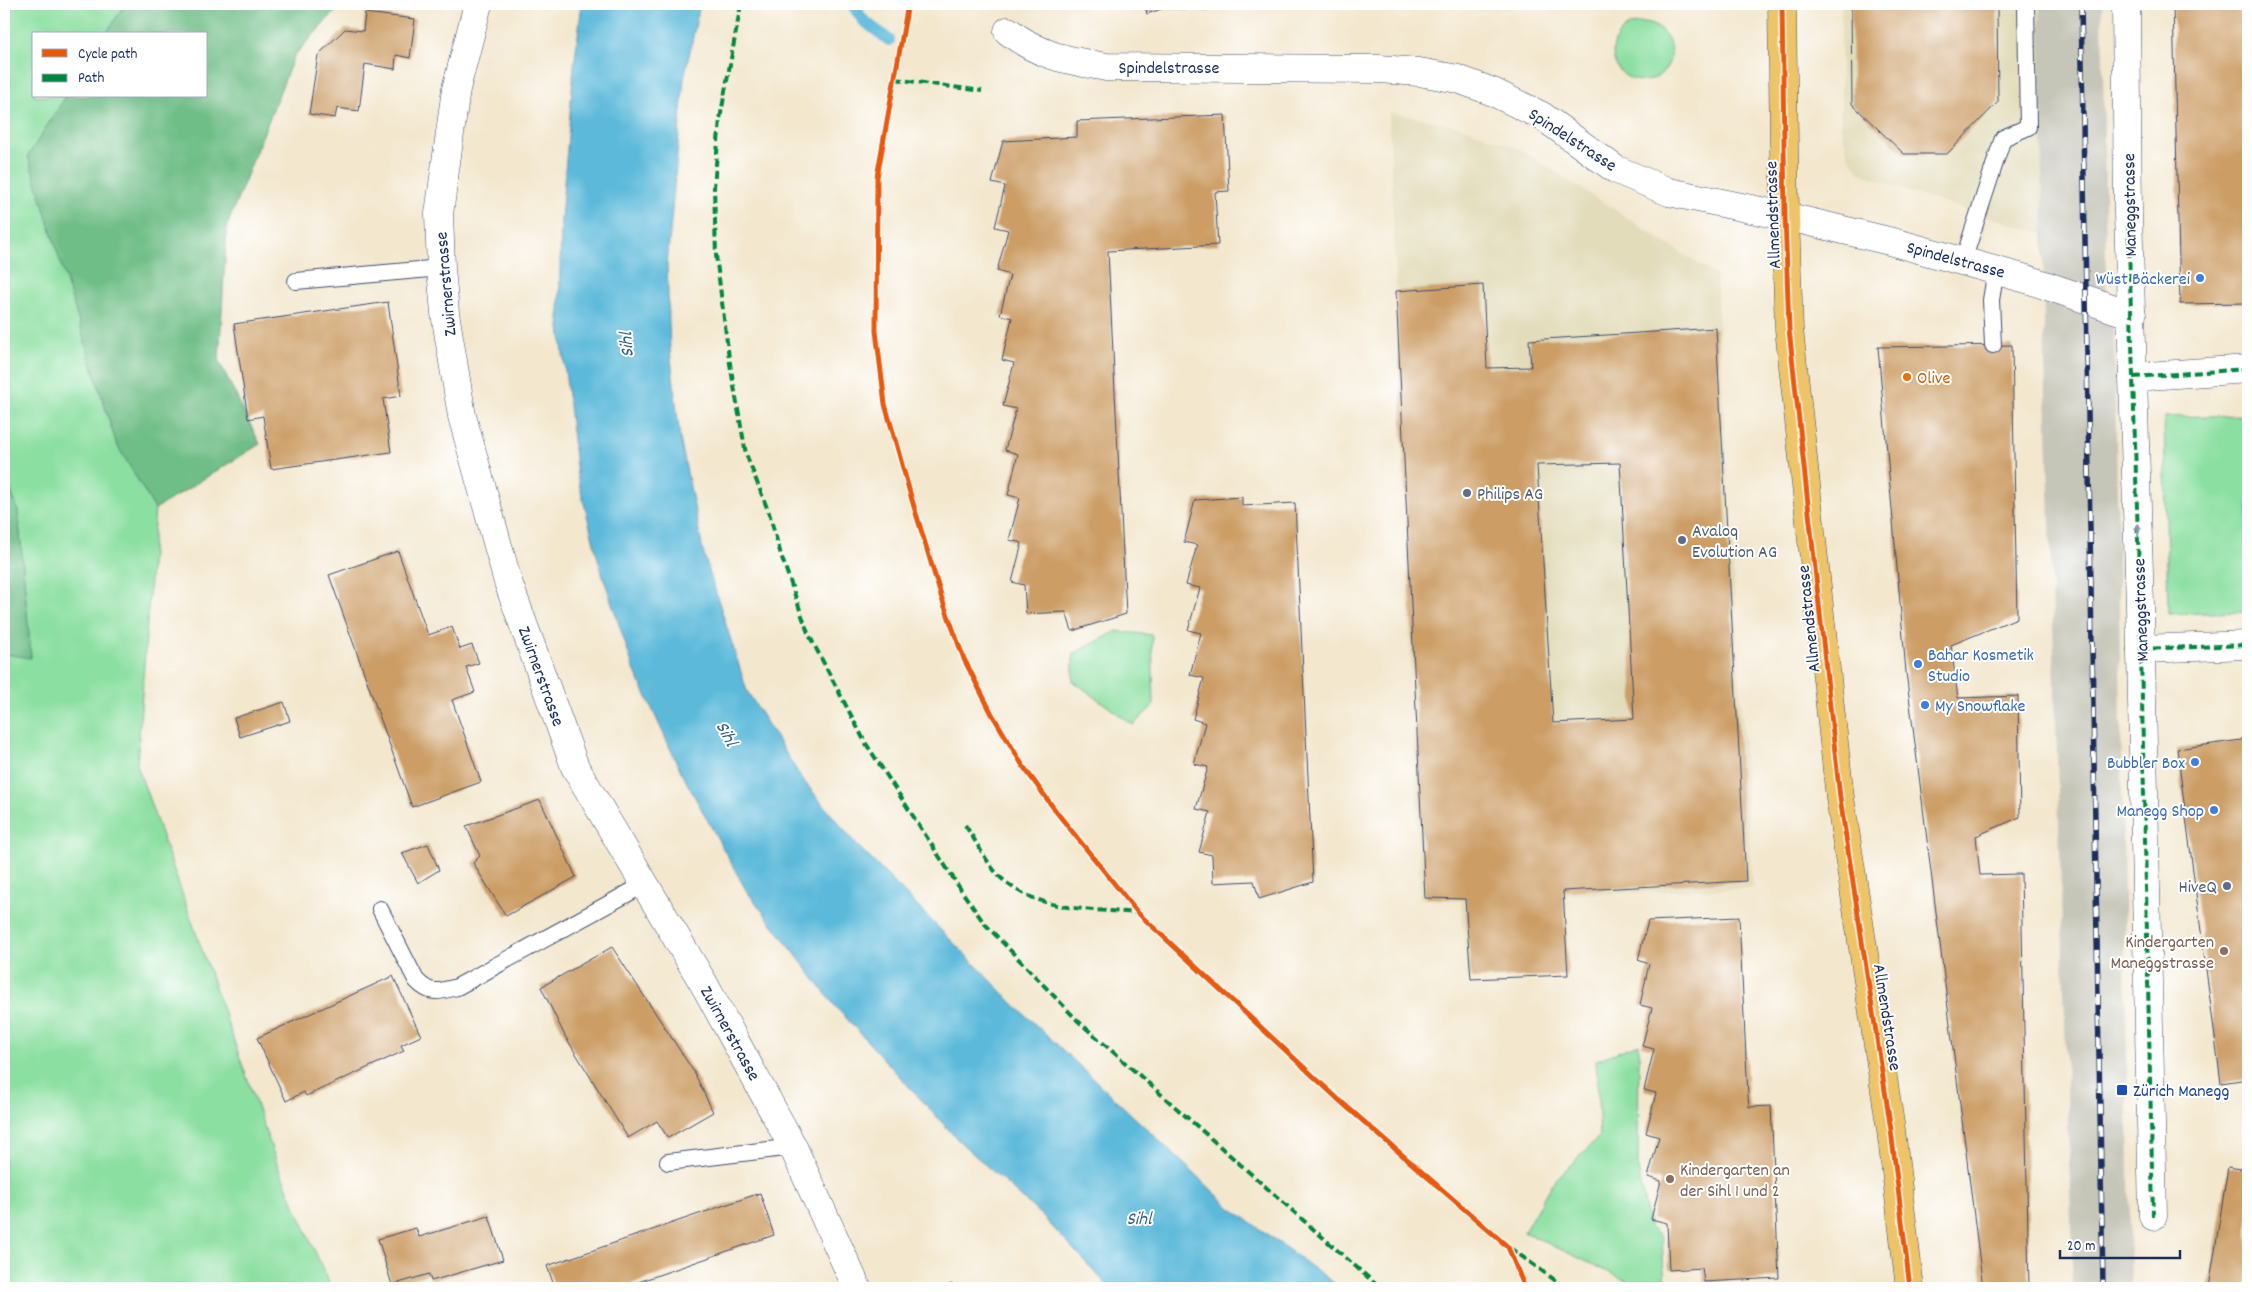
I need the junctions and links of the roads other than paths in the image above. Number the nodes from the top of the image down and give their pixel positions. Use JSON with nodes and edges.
{"nodes":[{"id":1,"x":478,"y":4,"type":"edge"},
{"id":2,"x":1782,"y":4,"type":"edge"},
{"id":3,"x":2026,"y":4,"type":"edge"},
{"id":4,"x":2126,"y":4,"type":"edge"},
{"id":5,"x":1008,"y":31,"type":"dead end"},
{"id":6,"x":1785,"y":216,"type":"junction"},
{"id":7,"x":1963,"y":261,"type":"junction"},
{"id":8,"x":441,"y":268,"type":"junction"},
{"id":9,"x":1996,"y":270,"type":"junction"},
{"id":10,"x":296,"y":281,"type":"dead end"},
{"id":11,"x":2132,"y":315,"type":"junction"},
{"id":12,"x":1992,"y":345,"type":"dead end"},
{"id":13,"x":2248,"y":369,"type":"edge"},
{"id":14,"x":2133,"y":377,"type":"junction"},
{"id":15,"x":2248,"y":645,"type":"edge"},
{"id":16,"x":2141,"y":649,"type":"junction"},
{"id":17,"x":645,"y":884,"type":"junction"},
{"id":18,"x":380,"y":909,"type":"dead end"},
{"id":19,"x":793,"y":1147,"type":"junction"},
{"id":20,"x":668,"y":1162,"type":"dead end"},
{"id":21,"x":2153,"y":1216,"type":"dead end"},
{"id":22,"x":856,"y":1288,"type":"edge"},
{"id":23,"x":1910,"y":1288,"type":"edge"}],
"edges":[{"from":1,"to":8,"type":"street","name":"Zwirnerstrasse"},
{"from":2,"to":6,"type":"main road","name":"Allmendstrasse"},
{"from":3,"to":7,"type":"lane"},
{"from":4,"to":11,"type":"street","name":"Maneggstrasse"},
{"from":5,"to":6,"type":"street","name":"Spindelstrasse"},
{"from":6,"to":7,"type":"street","name":"Spindelstrasse"},
{"from":6,"to":23,"type":"main road","name":"Allmendstrasse"},
{"from":7,"to":9,"type":"street","name":"Spindelstrasse"},
{"from":8,"to":10,"type":"lane"},
{"from":8,"to":17,"type":"street","name":"Zwirnerstrasse"},
{"from":9,"to":11,"type":"street","name":"Spindelstrasse"},
{"from":9,"to":12,"type":"lane"},
{"from":11,"to":14,"type":"street","name":"Maneggstrasse"},
{"from":13,"to":14,"type":"street"},
{"from":16,"to":14,"type":"street","name":"Maneggstrasse","one_way":true},
{"from":15,"to":16,"type":"street"},
{"from":16,"to":21,"type":"street","name":"Maneggstrasse"},
{"from":17,"to":18,"type":"lane"},
{"from":17,"to":19,"type":"street","name":"Zwirnerstrasse"},
{"from":19,"to":20,"type":"lane"},
{"from":19,"to":22,"type":"street","name":"Zwirnerstrasse"}]}
